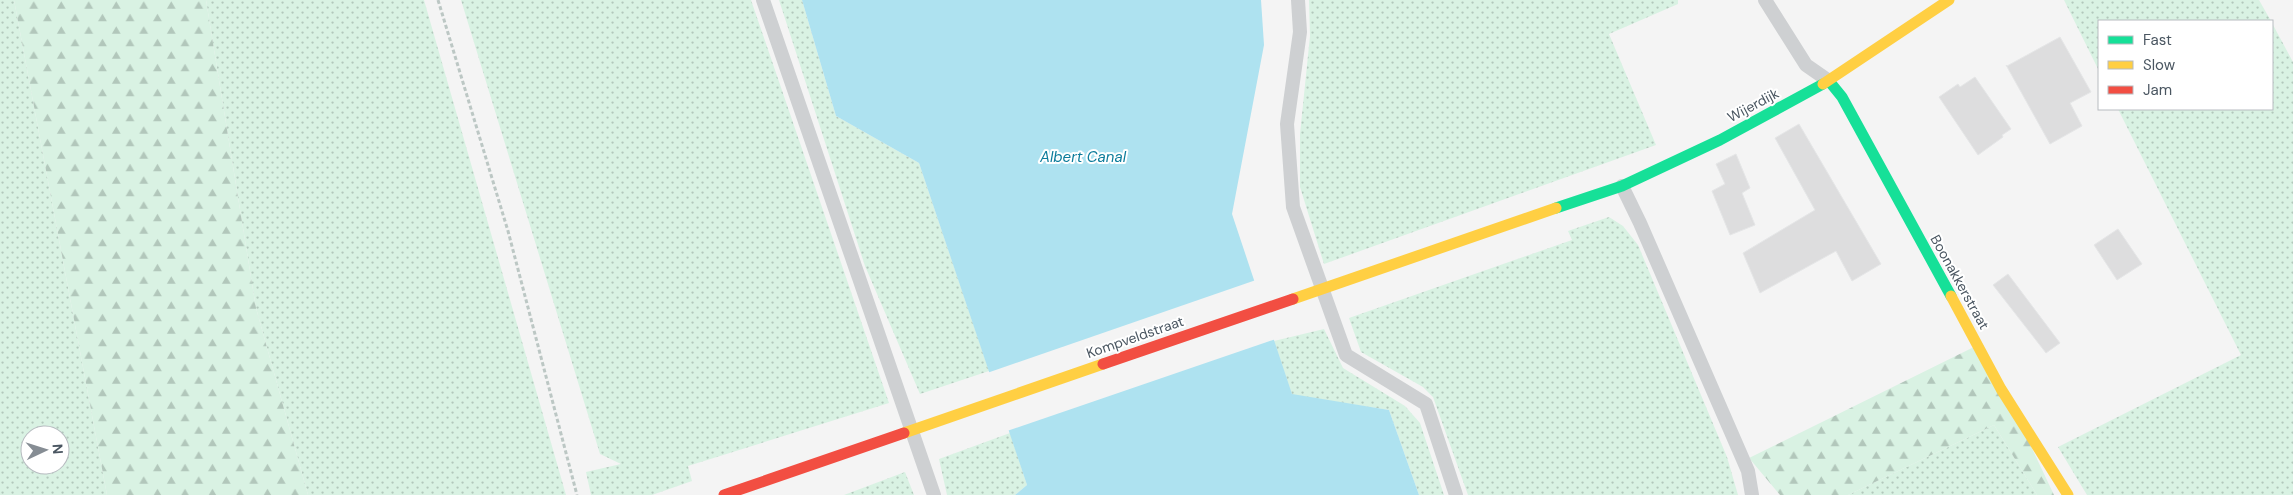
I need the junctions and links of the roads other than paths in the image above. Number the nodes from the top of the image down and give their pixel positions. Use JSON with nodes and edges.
{"nodes":[{"id":1,"x":763,"y":0,"type":"edge"},
{"id":2,"x":1298,"y":0,"type":"edge"},
{"id":3,"x":1765,"y":0,"type":"edge"},
{"id":4,"x":1950,"y":0,"type":"edge"},
{"id":5,"x":1829,"y":80,"type":"junction"},
{"id":6,"x":1622,"y":186,"type":"junction"},
{"id":7,"x":1556,"y":208,"type":"joint"},
{"id":8,"x":724,"y":495,"type":"edge"},
{"id":9,"x":934,"y":495,"type":"edge"},
{"id":10,"x":1456,"y":495,"type":"edge"},
{"id":11,"x":1752,"y":495,"type":"edge"},
{"id":12,"x":2068,"y":495,"type":"edge"}],
"edges":[{"from":1,"to":9,"type":"lane"},
{"from":2,"to":10,"type":"lane"},
{"from":3,"to":5,"type":"lane"},
{"from":4,"to":5,"type":"street","name":"Wijerdijk"},
{"from":5,"to":6,"type":"street","name":"Wijerdijk"},
{"from":5,"to":12,"type":"street","name":"Boonakkerstraat"},
{"from":6,"to":7,"type":"street","name":"Wijerdijk"},
{"from":6,"to":11,"type":"lane"},
{"from":7,"to":8,"type":"street","name":"Kompveldstraat","bridge":true}]}
